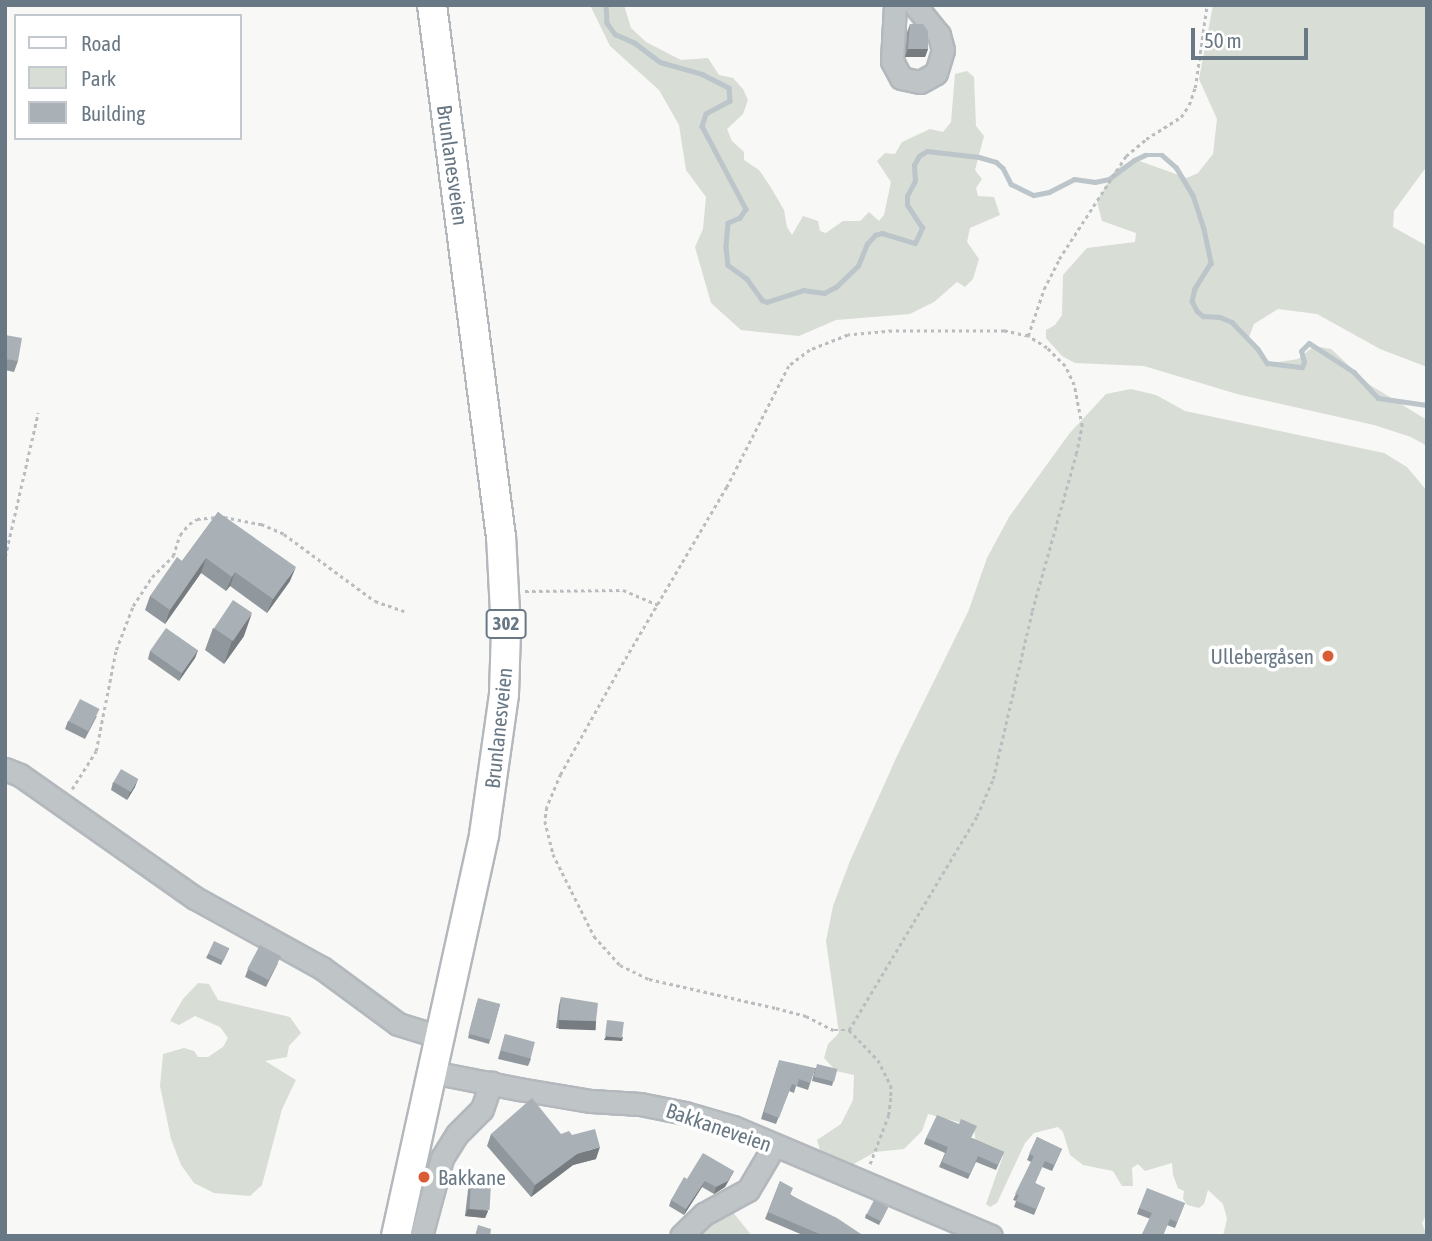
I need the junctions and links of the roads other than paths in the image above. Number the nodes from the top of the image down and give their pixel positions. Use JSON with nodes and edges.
{"nodes":[{"id":1,"x":432,"y":5,"type":"edge"},
{"id":2,"x":895,"y":5,"type":"edge"},
{"id":3,"x":915,"y":5,"type":"edge"},
{"id":4,"x":6,"y":766,"type":"edge"},
{"id":5,"x":440,"y":1037,"type":"junction"},
{"id":6,"x":432,"y":1072,"type":"junction"},
{"id":7,"x":491,"y":1083,"type":"junction"},
{"id":8,"x":774,"y":1146,"type":"junction"},
{"id":9,"x":396,"y":1236,"type":"edge"},
{"id":10,"x":421,"y":1236,"type":"edge"},
{"id":11,"x":681,"y":1236,"type":"edge"},
{"id":12,"x":991,"y":1236,"type":"edge"}],
"edges":[{"from":1,"to":5,"type":"main road","name":"Brunlanesveien","number":"302"},
{"from":2,"to":3,"type":"street"},
{"from":4,"to":5,"type":"street"},
{"from":5,"to":6,"type":"main road","name":"Brunlanesveien","number":"302"},
{"from":6,"to":7,"type":"street","name":"Bakkaneveien"},
{"from":6,"to":9,"type":"main road","name":"Brunlanesveien","number":"302"},
{"from":7,"to":8,"type":"street","name":"Bakkaneveien"},
{"from":7,"to":10,"type":"street"},
{"from":8,"to":11,"type":"street"},
{"from":8,"to":12,"type":"street","name":"Bakkaneveien"}]}
